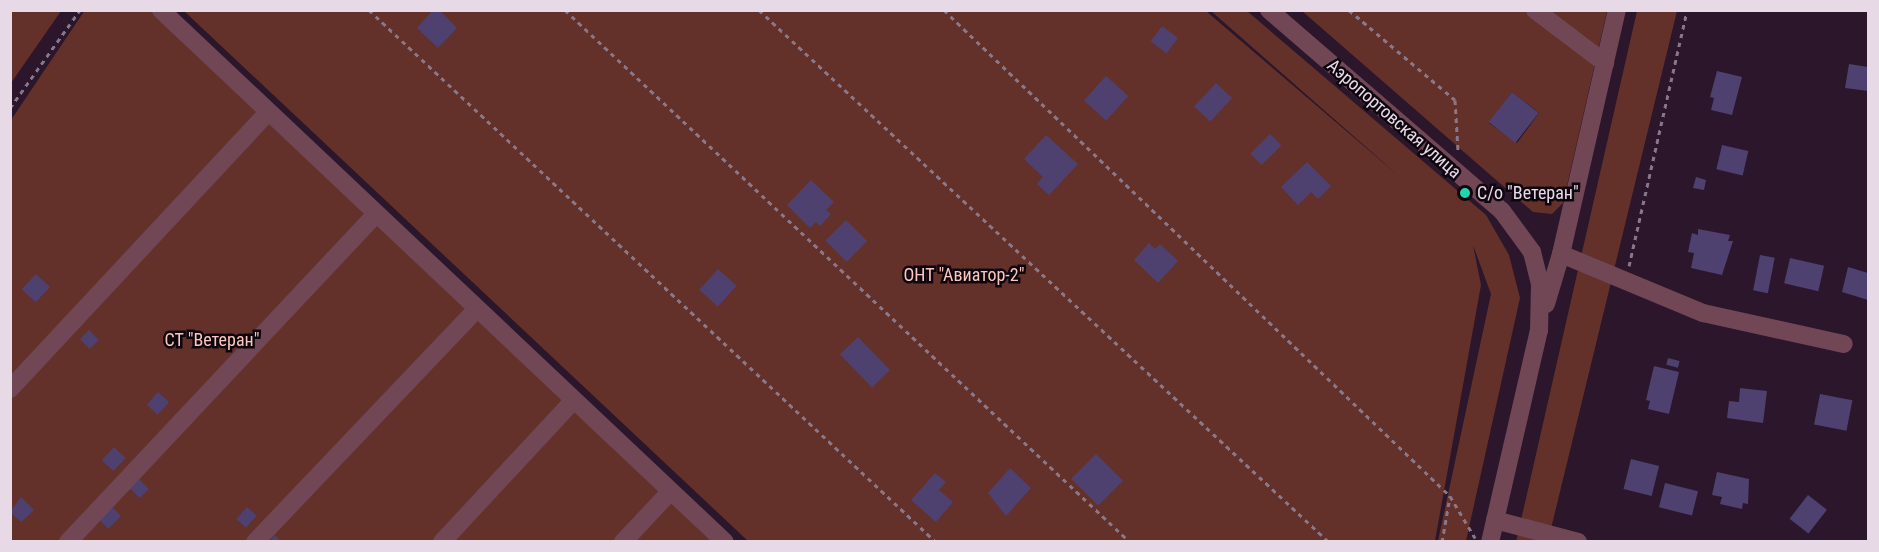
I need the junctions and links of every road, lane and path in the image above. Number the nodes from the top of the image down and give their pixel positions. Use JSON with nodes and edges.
{"nodes":[{"id":1,"x":80,"y":10,"type":"edge"},
{"id":2,"x":161,"y":10,"type":"edge"},
{"id":3,"x":369,"y":10,"type":"edge"},
{"id":4,"x":565,"y":10,"type":"edge"},
{"id":5,"x":759,"y":10,"type":"edge"},
{"id":6,"x":944,"y":10,"type":"edge"},
{"id":7,"x":1269,"y":10,"type":"edge"},
{"id":8,"x":1349,"y":10,"type":"edge"},
{"id":9,"x":1535,"y":10,"type":"edge"},
{"id":10,"x":1617,"y":10,"type":"edge"},
{"id":11,"x":1687,"y":10,"type":"edge"},
{"id":12,"x":1605,"y":63,"type":"junction"},
{"id":13,"x":10,"y":108,"type":"edge"},
{"id":14,"x":266,"y":114,"type":"junction"},
{"id":15,"x":1460,"y":176,"type":"junction"},
{"id":16,"x":376,"y":214,"type":"junction"},
{"id":17,"x":1561,"y":254,"type":"junction"},
{"id":18,"x":1625,"y":282,"type":"junction"},
{"id":19,"x":477,"y":309,"type":"junction"},
{"id":20,"x":1539,"y":330,"type":"junction"},
{"id":21,"x":1844,"y":344,"type":"dead end"},
{"id":22,"x":10,"y":389,"type":"edge"},
{"id":23,"x":573,"y":401,"type":"junction"},
{"id":24,"x":670,"y":492,"type":"junction"},
{"id":25,"x":1450,"y":496,"type":"junction"},
{"id":26,"x":1495,"y":520,"type":"junction"},
{"id":27,"x":68,"y":542,"type":"edge"},
{"id":28,"x":255,"y":542,"type":"edge"},
{"id":29,"x":442,"y":542,"type":"edge"},
{"id":30,"x":623,"y":542,"type":"edge"},
{"id":31,"x":725,"y":542,"type":"edge"},
{"id":32,"x":936,"y":542,"type":"edge"},
{"id":33,"x":1130,"y":542,"type":"edge"},
{"id":34,"x":1329,"y":542,"type":"edge"},
{"id":35,"x":1442,"y":542,"type":"edge"},
{"id":36,"x":1478,"y":542,"type":"edge"},
{"id":37,"x":1490,"y":542,"type":"edge"},
{"id":38,"x":1578,"y":542,"type":"edge"}],
"edges":[{"from":1,"to":13,"type":"path"},
{"from":2,"to":14,"type":"street"},
{"from":3,"to":32,"type":"path"},
{"from":4,"to":33,"type":"path"},
{"from":5,"to":34,"type":"path"},
{"from":6,"to":25,"type":"path"},
{"from":7,"to":15,"type":"street","name":"Аэропортовская улица"},
{"from":8,"to":15,"type":"path"},
{"from":9,"to":12,"type":"street"},
{"from":10,"to":12,"type":"street"},
{"from":11,"to":18,"type":"path"},
{"from":12,"to":17,"type":"street"},
{"from":14,"to":16,"type":"street"},
{"from":14,"to":22,"type":"street"},
{"from":15,"to":20,"type":"street","name":"Аэропортовская улица"},
{"from":16,"to":19,"type":"street"},
{"from":16,"to":27,"type":"street"},
{"from":17,"to":18,"type":"street"},
{"from":17,"to":20,"type":"street"},
{"from":18,"to":21,"type":"street"},
{"from":19,"to":23,"type":"street"},
{"from":19,"to":28,"type":"street"},
{"from":20,"to":26,"type":"street","name":"Аэропортовская улица"},
{"from":23,"to":24,"type":"street"},
{"from":23,"to":29,"type":"street"},
{"from":24,"to":30,"type":"street"},
{"from":24,"to":31,"type":"street"},
{"from":25,"to":35,"type":"path"},
{"from":25,"to":36,"type":"path"},
{"from":26,"to":37,"type":"street","name":"Аэропортовская улица"},
{"from":26,"to":38,"type":"street"}]}
